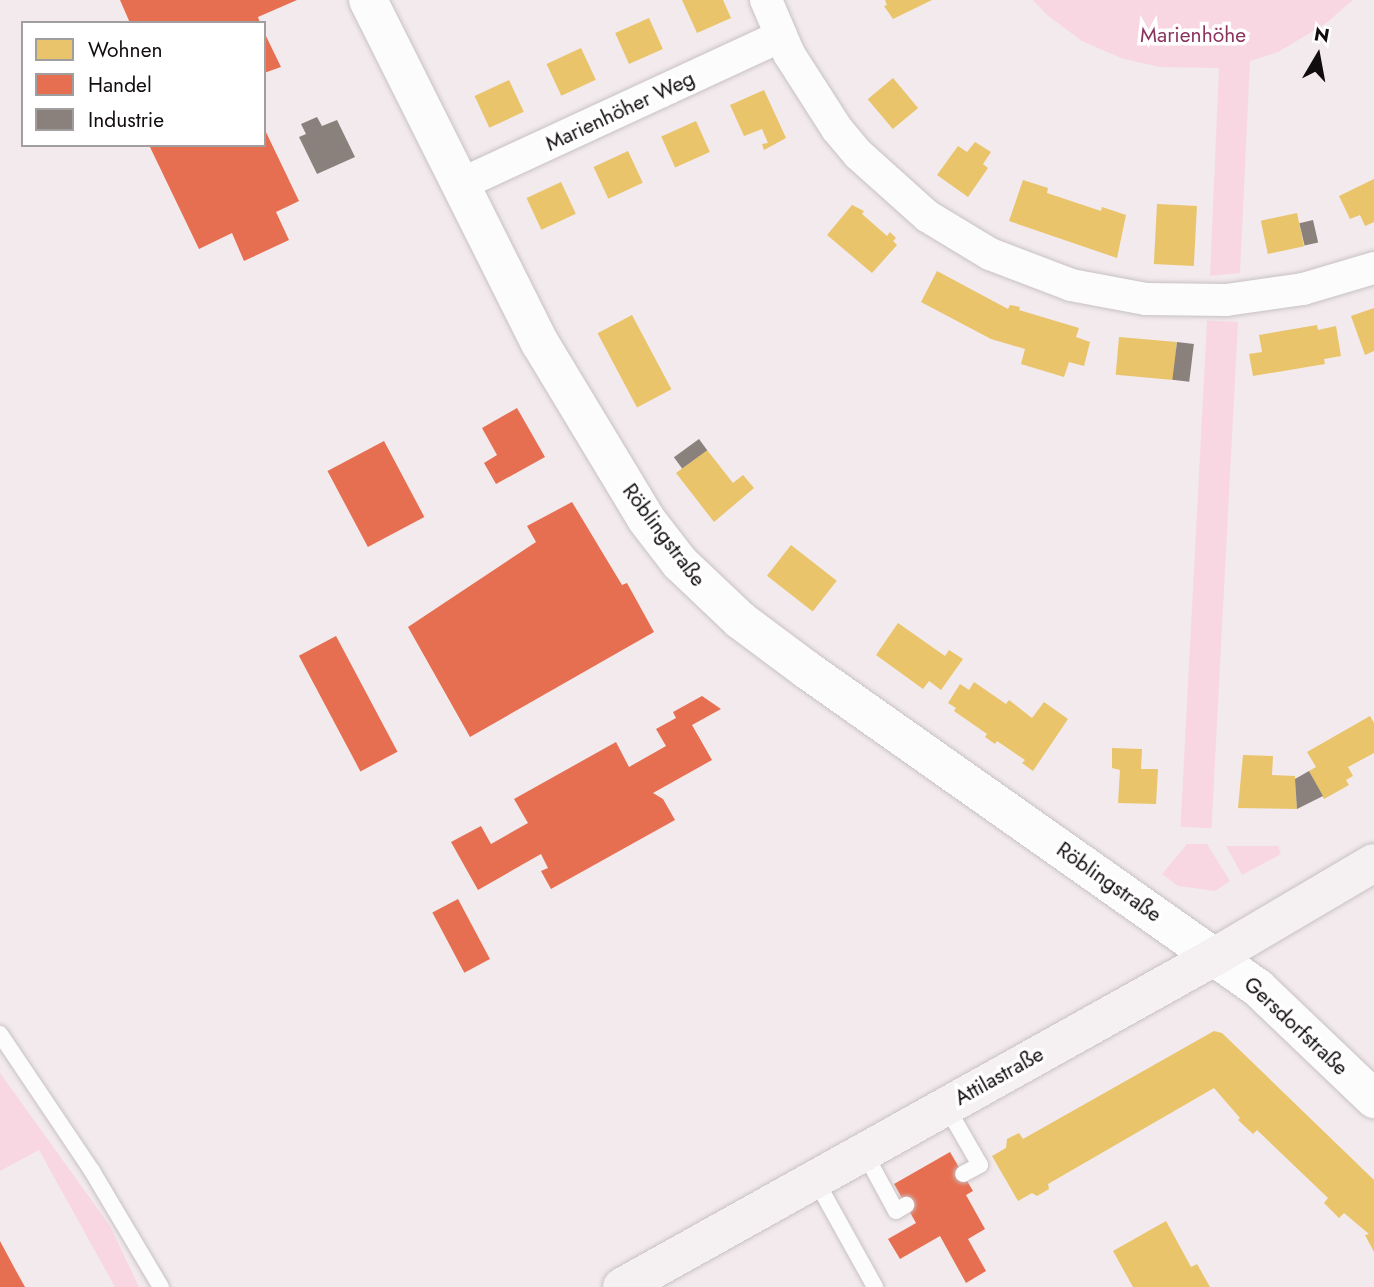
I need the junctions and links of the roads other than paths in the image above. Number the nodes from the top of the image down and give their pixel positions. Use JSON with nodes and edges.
{"nodes":[{"id":1,"x":368,"y":0,"type":"edge"},
{"id":2,"x":766,"y":0,"type":"edge"},
{"id":3,"x":781,"y":36,"type":"junction"},
{"id":4,"x":459,"y":185,"type":"junction"},
{"id":5,"x":1374,"y":268,"type":"edge"},
{"id":6,"x":1374,"y":863,"type":"edge"},
{"id":7,"x":1216,"y":956,"type":"junction"},
{"id":8,"x":0,"y":1034,"type":"edge"},
{"id":9,"x":1374,"y":1099,"type":"edge"},
{"id":10,"x":946,"y":1106,"type":"junction"},
{"id":11,"x":864,"y":1152,"type":"junction"},
{"id":12,"x":963,"y":1174,"type":"dead end"},
{"id":13,"x":815,"y":1179,"type":"junction"},
{"id":14,"x":906,"y":1205,"type":"dead end"},
{"id":15,"x":161,"y":1287,"type":"edge"},
{"id":16,"x":622,"y":1287,"type":"edge"},
{"id":17,"x":875,"y":1287,"type":"edge"}],
"edges":[{"from":1,"to":4,"type":"street","name":"Röblingstraße"},
{"from":2,"to":3,"type":"street"},
{"from":3,"to":4,"type":"street","name":"Marienhöher Weg"},
{"from":3,"to":5,"type":"street"},
{"from":4,"to":7,"type":"street","name":"Röblingstraße"},
{"from":6,"to":7,"type":"main road","name":"Attilastraße"},
{"from":7,"to":9,"type":"street","name":"Gersdorfstraße"},
{"from":7,"to":10,"type":"main road","name":"Attilastraße"},
{"from":8,"to":15,"type":"lane"},
{"from":10,"to":11,"type":"main road","name":"Attilastraße"},
{"from":10,"to":12,"type":"lane"},
{"from":11,"to":13,"type":"main road","name":"Attilastraße"},
{"from":11,"to":14,"type":"lane"},
{"from":13,"to":16,"type":"main road","name":"Attilastraße"},
{"from":13,"to":17,"type":"lane"}]}
